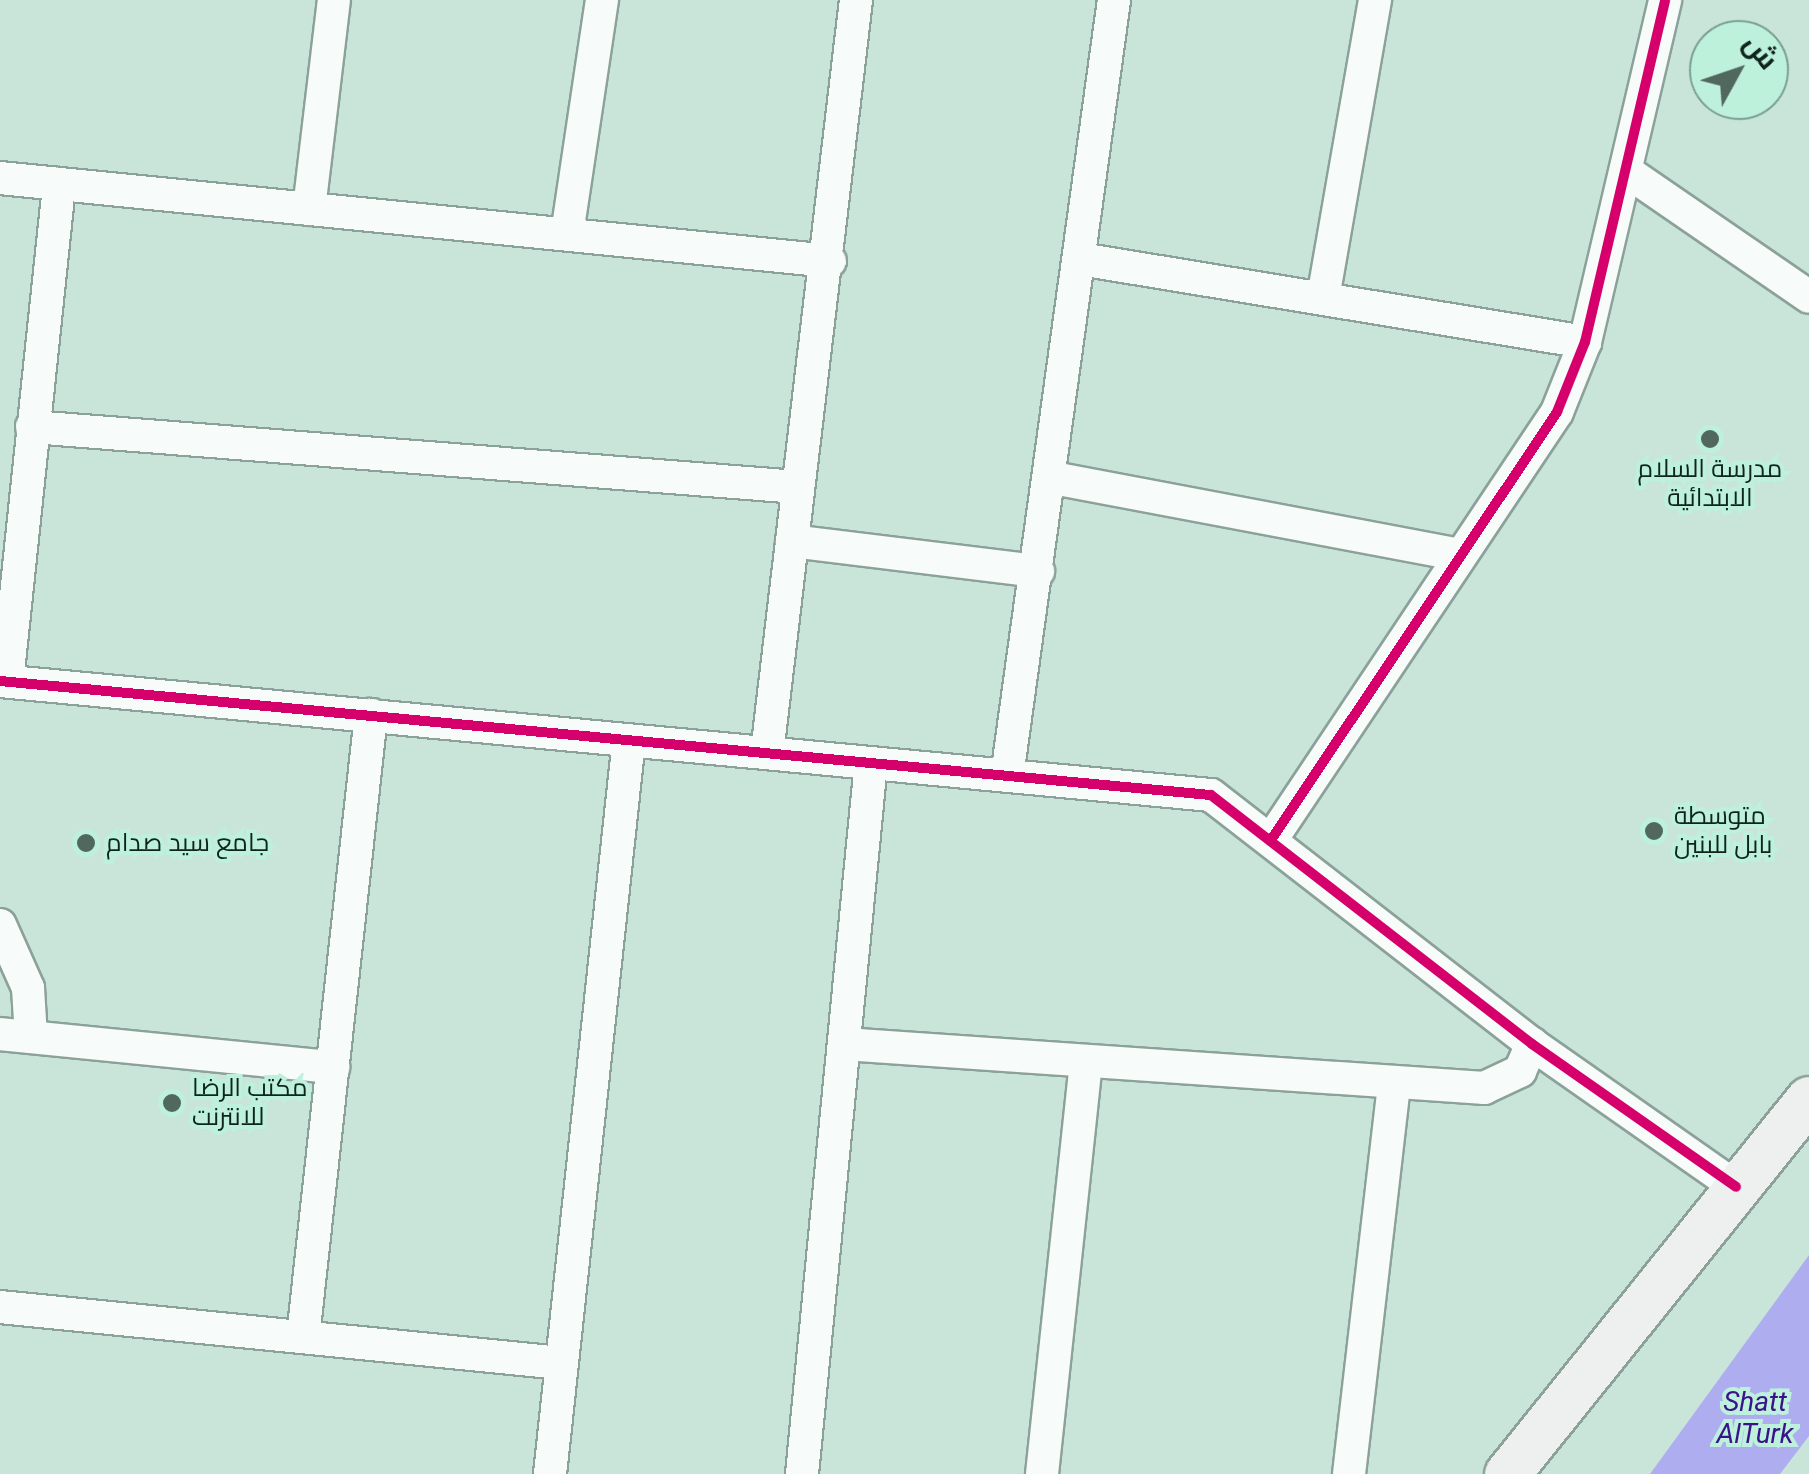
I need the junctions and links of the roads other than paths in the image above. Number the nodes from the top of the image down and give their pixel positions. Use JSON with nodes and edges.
{"nodes":[{"id":1,"x":334,"y":0,"type":"edge"},
{"id":2,"x":602,"y":0,"type":"edge"},
{"id":3,"x":856,"y":0,"type":"edge"},
{"id":4,"x":1114,"y":0,"type":"edge"},
{"id":5,"x":1375,"y":0,"type":"edge"},
{"id":6,"x":1665,"y":0,"type":"edge"},
{"id":7,"x":1626,"y":171,"type":"junction"},
{"id":8,"x":0,"y":178,"type":"edge"},
{"id":9,"x":60,"y":184,"type":"junction"},
{"id":10,"x":308,"y":209,"type":"junction"},
{"id":11,"x":567,"y":234,"type":"junction"},
{"id":12,"x":1080,"y":259,"type":"junction"},
{"id":13,"x":830,"y":261,"type":"junction"},
{"id":14,"x":1809,"y":297,"type":"edge"},
{"id":15,"x":1323,"y":298,"type":"junction"},
{"id":16,"x":1585,"y":342,"type":"junction"},
{"id":17,"x":32,"y":427,"type":"junction"},
{"id":18,"x":1052,"y":478,"type":"junction"},
{"id":19,"x":797,"y":487,"type":"junction"},
{"id":20,"x":792,"y":541,"type":"junction"},
{"id":21,"x":1459,"y":555,"type":"junction"},
{"id":22,"x":1038,"y":570,"type":"junction"},
{"id":23,"x":3,"y":681,"type":"edge"},
{"id":24,"x":371,"y":716,"type":"junction"},
{"id":25,"x":629,"y":740,"type":"junction"},
{"id":26,"x":767,"y":753,"type":"junction"},
{"id":27,"x":871,"y":763,"type":"junction"},
{"id":28,"x":1007,"y":776,"type":"junction"},
{"id":29,"x":1271,"y":840,"type":"junction"},
{"id":30,"x":0,"y":925,"type":"edge"},
{"id":31,"x":15,"y":1035,"type":"edge"},
{"id":32,"x":844,"y":1044,"type":"junction"},
{"id":33,"x":1532,"y":1044,"type":"junction"},
{"id":34,"x":1086,"y":1064,"type":"junction"},
{"id":35,"x":333,"y":1067,"type":"junction"},
{"id":36,"x":1394,"y":1088,"type":"junction"},
{"id":37,"x":1809,"y":1100,"type":"edge"},
{"id":38,"x":1736,"y":1187,"type":"junction"},
{"id":39,"x":0,"y":1307,"type":"edge"},
{"id":40,"x":302,"y":1337,"type":"junction"},
{"id":41,"x":561,"y":1364,"type":"junction"},
{"id":42,"x":550,"y":1474,"type":"edge"},
{"id":43,"x":802,"y":1474,"type":"edge"},
{"id":44,"x":1042,"y":1474,"type":"edge"},
{"id":45,"x":1349,"y":1474,"type":"edge"},
{"id":46,"x":1507,"y":1474,"type":"edge"}],
"edges":[{"from":1,"to":10,"type":"street"},
{"from":2,"to":11,"type":"street"},
{"from":3,"to":13,"type":"street"},
{"from":4,"to":12,"type":"street"},
{"from":5,"to":15,"type":"street"},
{"from":6,"to":7,"type":"street"},
{"from":7,"to":14,"type":"street"},
{"from":7,"to":16,"type":"street"},
{"from":8,"to":9,"type":"street"},
{"from":9,"to":10,"type":"street"},
{"from":9,"to":17,"type":"street"},
{"from":10,"to":11,"type":"street"},
{"from":11,"to":13,"type":"street"},
{"from":12,"to":15,"type":"street"},
{"from":12,"to":18,"type":"street"},
{"from":13,"to":19,"type":"street"},
{"from":15,"to":16,"type":"street"},
{"from":16,"to":21,"type":"street"},
{"from":17,"to":19,"type":"street"},
{"from":17,"to":23,"type":"street"},
{"from":18,"to":21,"type":"street"},
{"from":18,"to":22,"type":"street"},
{"from":19,"to":20,"type":"street"},
{"from":20,"to":22,"type":"street"},
{"from":20,"to":26,"type":"street"},
{"from":21,"to":29,"type":"street"},
{"from":22,"to":28,"type":"street"},
{"from":23,"to":24,"type":"street"},
{"from":24,"to":25,"type":"street"},
{"from":24,"to":35,"type":"street"},
{"from":25,"to":26,"type":"street"},
{"from":25,"to":41,"type":"street"},
{"from":26,"to":27,"type":"street"},
{"from":27,"to":28,"type":"street"},
{"from":27,"to":32,"type":"street"},
{"from":28,"to":29,"type":"street"},
{"from":29,"to":33,"type":"street"},
{"from":30,"to":31,"type":"street"},
{"from":31,"to":35,"type":"street"},
{"from":32,"to":34,"type":"street"},
{"from":32,"to":43,"type":"street"},
{"from":33,"to":36,"type":"street"},
{"from":33,"to":38,"type":"street"},
{"from":34,"to":36,"type":"street"},
{"from":34,"to":44,"type":"street"},
{"from":35,"to":40,"type":"street"},
{"from":36,"to":45,"type":"street"},
{"from":37,"to":38,"type":"street"},
{"from":38,"to":46,"type":"street"},
{"from":39,"to":40,"type":"street"},
{"from":40,"to":41,"type":"street"},
{"from":41,"to":42,"type":"street"}]}
